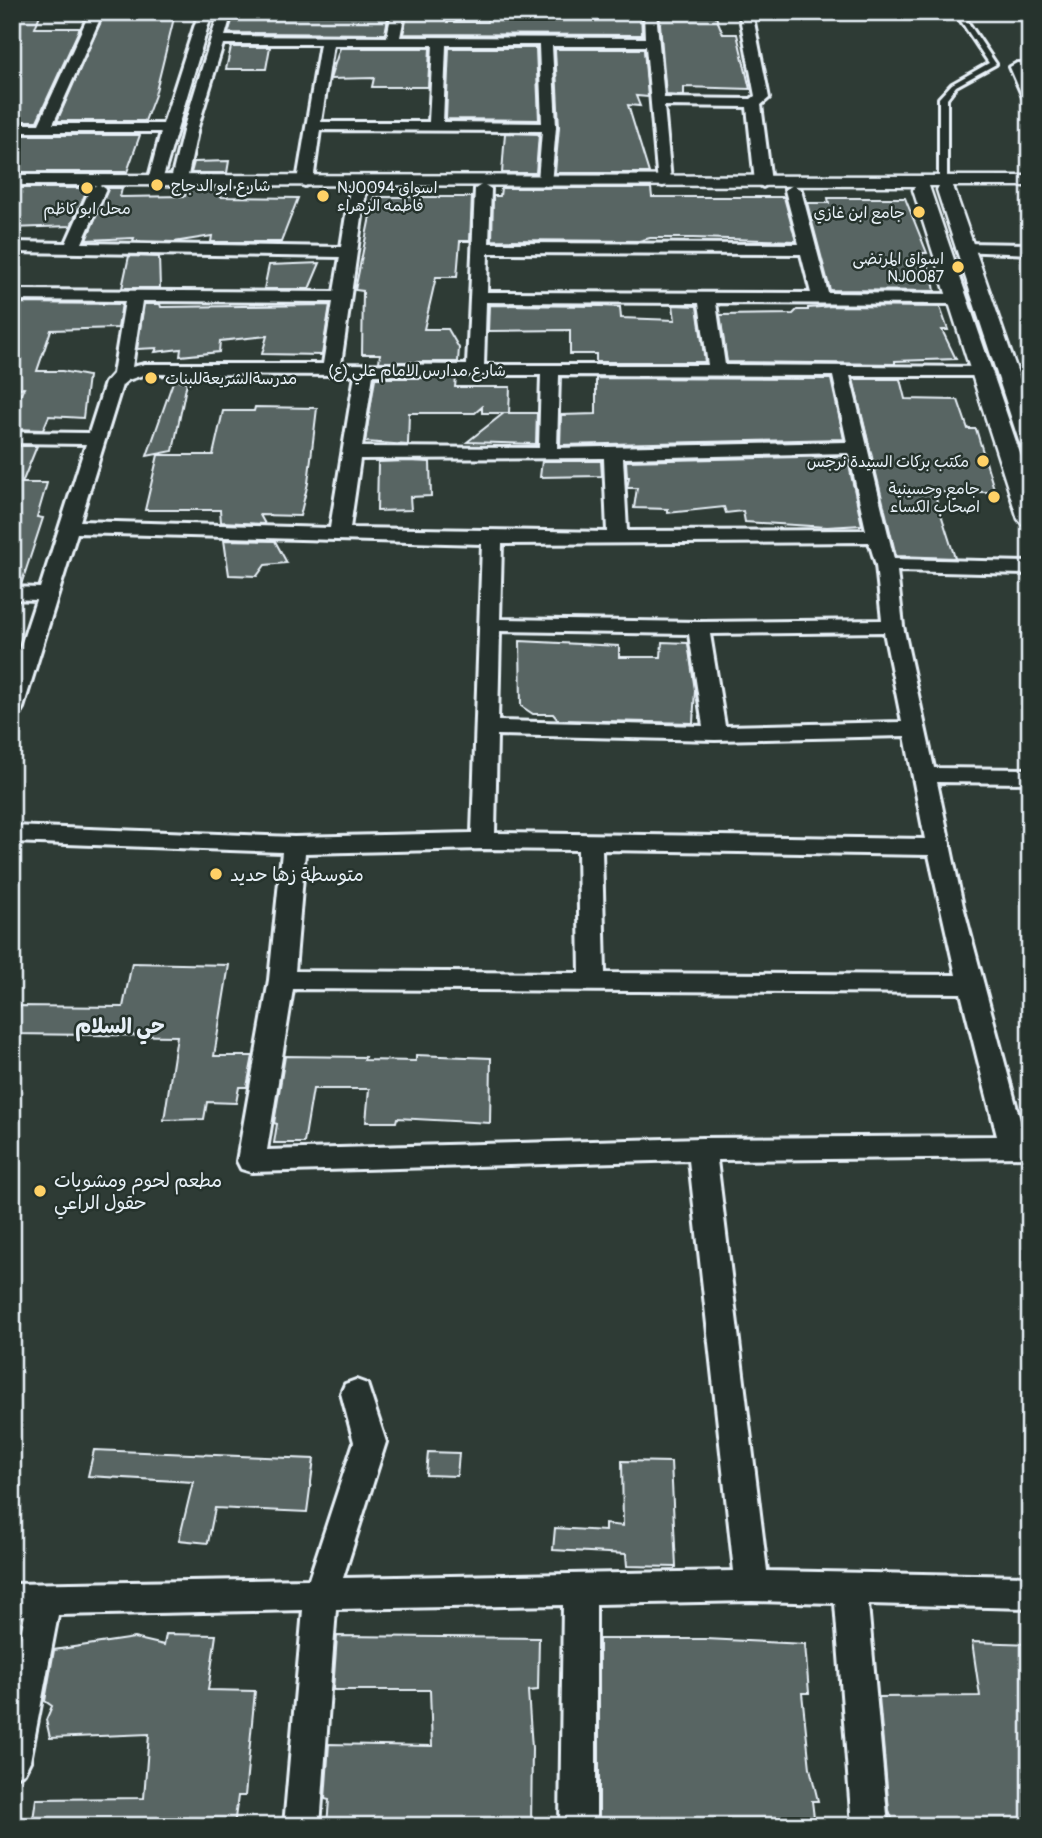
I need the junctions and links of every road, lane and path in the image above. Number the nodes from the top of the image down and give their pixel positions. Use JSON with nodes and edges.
{"nodes":[{"id":1,"x":97,"y":12,"type":"edge"},
{"id":2,"x":206,"y":12,"type":"edge"},
{"id":3,"x":226,"y":12,"type":"edge"},
{"id":4,"x":399,"y":12,"type":"edge"},
{"id":5,"x":650,"y":12,"type":"edge"},
{"id":6,"x":746,"y":12,"type":"edge"},
{"id":7,"x":958,"y":12,"type":"edge"},
{"id":8,"x":218,"y":40,"type":"junction"},
{"id":9,"x":327,"y":40,"type":"junction"},
{"id":10,"x":393,"y":40,"type":"junction"},
{"id":11,"x":440,"y":41,"type":"junction"},
{"id":12,"x":545,"y":41,"type":"junction"},
{"id":13,"x":652,"y":41,"type":"junction"},
{"id":14,"x":1030,"y":67,"type":"edge"},
{"id":15,"x":1030,"y":97,"type":"edge"},
{"id":16,"x":657,"y":102,"type":"junction"},
{"id":17,"x":754,"y":103,"type":"junction"},
{"id":18,"x":312,"y":126,"type":"junction"},
{"id":19,"x":436,"y":127,"type":"junction"},
{"id":20,"x":549,"y":127,"type":"junction"},
{"id":21,"x":12,"y":128,"type":"edge"},
{"id":22,"x":44,"y":128,"type":"junction"},
{"id":23,"x":169,"y":128,"type":"junction"},
{"id":24,"x":12,"y":180,"type":"edge"},
{"id":25,"x":179,"y":180,"type":"junction"},
{"id":26,"x":156,"y":181,"type":"junction"},
{"id":27,"x":305,"y":181,"type":"junction"},
{"id":28,"x":546,"y":181,"type":"junction"},
{"id":29,"x":663,"y":181,"type":"junction"},
{"id":30,"x":1030,"y":181,"type":"edge"},
{"id":31,"x":763,"y":182,"type":"junction"},
{"id":32,"x":827,"y":186,"type":"junction"},
{"id":33,"x":944,"y":186,"type":"junction"},
{"id":34,"x":12,"y":188,"type":"edge"},
{"id":35,"x":98,"y":189,"type":"junction"},
{"id":36,"x":358,"y":189,"type":"junction"},
{"id":37,"x":483,"y":189,"type":"junction"},
{"id":38,"x":1030,"y":189,"type":"edge"},
{"id":39,"x":793,"y":190,"type":"junction"},
{"id":40,"x":922,"y":190,"type":"junction"},
{"id":41,"x":12,"y":247,"type":"edge"},
{"id":42,"x":481,"y":248,"type":"junction"},
{"id":43,"x":964,"y":248,"type":"junction"},
{"id":44,"x":1030,"y":248,"type":"edge"},
{"id":45,"x":71,"y":249,"type":"junction"},
{"id":46,"x":807,"y":249,"type":"junction"},
{"id":47,"x":349,"y":252,"type":"junction"},
{"id":48,"x":12,"y":295,"type":"edge"},
{"id":49,"x":134,"y":296,"type":"junction"},
{"id":50,"x":342,"y":297,"type":"junction"},
{"id":51,"x":478,"y":297,"type":"junction"},
{"id":52,"x":707,"y":297,"type":"junction"},
{"id":53,"x":821,"y":299,"type":"junction"},
{"id":54,"x":958,"y":299,"type":"junction"},
{"id":55,"x":331,"y":370,"type":"junction"},
{"id":56,"x":365,"y":370,"type":"junction"},
{"id":57,"x":475,"y":370,"type":"junction"},
{"id":58,"x":550,"y":370,"type":"junction"},
{"id":59,"x":717,"y":370,"type":"junction"},
{"id":60,"x":840,"y":370,"type":"junction"},
{"id":61,"x":981,"y":370,"type":"junction"},
{"id":62,"x":122,"y":376,"type":"junction"},
{"id":63,"x":1021,"y":390,"type":"edge"},
{"id":64,"x":12,"y":437,"type":"edge"},
{"id":65,"x":97,"y":439,"type":"junction"},
{"id":66,"x":1030,"y":441,"type":"edge"},
{"id":67,"x":859,"y":447,"type":"junction"},
{"id":68,"x":351,"y":453,"type":"junction"},
{"id":69,"x":613,"y":453,"type":"junction"},
{"id":70,"x":548,"y":454,"type":"junction"},
{"id":71,"x":1030,"y":519,"type":"edge"},
{"id":72,"x":70,"y":527,"type":"junction"},
{"id":73,"x":339,"y":535,"type":"junction"},
{"id":74,"x":877,"y":536,"type":"junction"},
{"id":75,"x":617,"y":537,"type":"junction"},
{"id":76,"x":492,"y":538,"type":"junction"},
{"id":77,"x":886,"y":565,"type":"junction"},
{"id":78,"x":1030,"y":568,"type":"edge"},
{"id":79,"x":12,"y":593,"type":"edge"},
{"id":80,"x":49,"y":594,"type":"junction"},
{"id":81,"x":488,"y":625,"type":"junction"},
{"id":82,"x":893,"y":626,"type":"junction"},
{"id":83,"x":699,"y":628,"type":"junction"},
{"id":84,"x":12,"y":708,"type":"edge"},
{"id":85,"x":486,"y":728,"type":"junction"},
{"id":86,"x":914,"y":729,"type":"junction"},
{"id":87,"x":715,"y":733,"type":"junction"},
{"id":88,"x":925,"y":775,"type":"junction"},
{"id":89,"x":1030,"y":776,"type":"edge"},
{"id":90,"x":12,"y":834,"type":"edge"},
{"id":91,"x":483,"y":841,"type":"junction"},
{"id":92,"x":590,"y":842,"type":"junction"},
{"id":93,"x":294,"y":845,"type":"junction"},
{"id":94,"x":939,"y":847,"type":"junction"},
{"id":95,"x":282,"y":980,"type":"junction"},
{"id":96,"x":593,"y":982,"type":"junction"},
{"id":97,"x":969,"y":984,"type":"junction"},
{"id":98,"x":1021,"y":1146,"type":"edge"},
{"id":99,"x":702,"y":1149,"type":"junction"},
{"id":100,"x":356,"y":1393,"type":"dead end"},
{"id":101,"x":752,"y":1586,"type":"junction"},
{"id":102,"x":580,"y":1589,"type":"junction"},
{"id":103,"x":850,"y":1590,"type":"junction"},
{"id":104,"x":1030,"y":1592,"type":"edge"},
{"id":105,"x":321,"y":1594,"type":"junction"},
{"id":106,"x":29,"y":1600,"type":"edge"},
{"id":107,"x":12,"y":1760,"type":"edge"},
{"id":108,"x":302,"y":1826,"type":"edge"},
{"id":109,"x":578,"y":1826,"type":"edge"},
{"id":110,"x":870,"y":1826,"type":"edge"}],
"edges":[{"from":1,"to":22,"type":"street"},
{"from":2,"to":23,"type":"street"},
{"from":3,"to":8,"type":"street"},
{"from":4,"to":10,"type":"street"},
{"from":5,"to":13,"type":"street"},
{"from":6,"to":17,"type":"street"},
{"from":7,"to":33,"type":"lane"},
{"from":8,"to":9,"type":"street"},
{"from":8,"to":25,"type":"street"},
{"from":9,"to":10,"type":"street"},
{"from":9,"to":18,"type":"street"},
{"from":10,"to":11,"type":"street"},
{"from":11,"to":12,"type":"street"},
{"from":11,"to":19,"type":"street"},
{"from":12,"to":13,"type":"street"},
{"from":12,"to":20,"type":"street"},
{"from":13,"to":16,"type":"street"},
{"from":14,"to":15,"type":"street"},
{"from":16,"to":17,"type":"street"},
{"from":16,"to":29,"type":"street"},
{"from":17,"to":31,"type":"street"},
{"from":18,"to":19,"type":"street"},
{"from":18,"to":27,"type":"street"},
{"from":19,"to":20,"type":"street"},
{"from":20,"to":28,"type":"street"},
{"from":21,"to":22,"type":"street"},
{"from":22,"to":23,"type":"street"},
{"from":23,"to":26,"type":"street"},
{"from":24,"to":26,"type":"street"},
{"from":25,"to":26,"type":"street"},
{"from":25,"to":27,"type":"street"},
{"from":27,"to":28,"type":"street"},
{"from":28,"to":29,"type":"street"},
{"from":29,"to":31,"type":"street"},
{"from":30,"to":33,"type":"street"},
{"from":31,"to":32,"type":"street"},
{"from":32,"to":33,"type":"street"},
{"from":32,"to":39,"type":"street"},
{"from":32,"to":40,"type":"street"},
{"from":33,"to":38,"type":"street"},
{"from":33,"to":40,"type":"street"},
{"from":33,"to":43,"type":"street"},
{"from":34,"to":35,"type":"street"},
{"from":35,"to":36,"type":"street"},
{"from":35,"to":45,"type":"street"},
{"from":36,"to":37,"type":"street"},
{"from":36,"to":47,"type":"street"},
{"from":37,"to":39,"type":"street"},
{"from":37,"to":42,"type":"street"},
{"from":39,"to":46,"type":"street"},
{"from":40,"to":54,"type":"street"},
{"from":41,"to":45,"type":"street"},
{"from":42,"to":46,"type":"street"},
{"from":42,"to":51,"type":"street"},
{"from":43,"to":44,"type":"street"},
{"from":43,"to":63,"type":"street"},
{"from":45,"to":47,"type":"street"},
{"from":46,"to":53,"type":"street"},
{"from":47,"to":50,"type":"street"},
{"from":48,"to":49,"type":"street"},
{"from":49,"to":50,"type":"street"},
{"from":49,"to":62,"type":"street"},
{"from":50,"to":55,"type":"street"},
{"from":51,"to":52,"type":"street"},
{"from":51,"to":57,"type":"street"},
{"from":52,"to":53,"type":"street"},
{"from":52,"to":59,"type":"street"},
{"from":53,"to":54,"type":"street"},
{"from":54,"to":61,"type":"street"},
{"from":55,"to":56,"type":"street","name":"شارع مدارس الامام علي (ع)"},
{"from":55,"to":62,"type":"street","name":"شارع مدارس الامام علي (ع)"},
{"from":56,"to":57,"type":"street","name":"شارع مدارس الامام علي (ع)"},
{"from":56,"to":68,"type":"street"},
{"from":57,"to":58,"type":"street","name":"شارع مدارس الامام علي (ع)"},
{"from":58,"to":59,"type":"street","name":"شارع مدارس الامام علي (ع)"},
{"from":58,"to":70,"type":"street"},
{"from":59,"to":60,"type":"street","name":"شارع مدارس الامام علي (ع)"},
{"from":60,"to":61,"type":"street","name":"شارع مدارس الامام علي (ع)"},
{"from":60,"to":67,"type":"street"},
{"from":61,"to":71,"type":"street"},
{"from":62,"to":65,"type":"street"},
{"from":63,"to":66,"type":"street"},
{"from":64,"to":65,"type":"street"},
{"from":65,"to":72,"type":"street"},
{"from":67,"to":69,"type":"street"},
{"from":67,"to":74,"type":"street"},
{"from":68,"to":70,"type":"street"},
{"from":68,"to":73,"type":"street"},
{"from":69,"to":70,"type":"street"},
{"from":69,"to":75,"type":"street"},
{"from":72,"to":73,"type":"street"},
{"from":72,"to":80,"type":"street"},
{"from":73,"to":76,"type":"street"},
{"from":74,"to":75,"type":"street"},
{"from":74,"to":77,"type":"street"},
{"from":75,"to":76,"type":"street"},
{"from":76,"to":81,"type":"street"},
{"from":77,"to":78,"type":"street"},
{"from":77,"to":82,"type":"street"},
{"from":79,"to":80,"type":"street"},
{"from":80,"to":84,"type":"street"},
{"from":81,"to":83,"type":"street"},
{"from":81,"to":85,"type":"street"},
{"from":82,"to":83,"type":"street"},
{"from":82,"to":86,"type":"street"},
{"from":83,"to":87,"type":"street"},
{"from":85,"to":87,"type":"street"},
{"from":85,"to":91,"type":"street"},
{"from":86,"to":87,"type":"street"},
{"from":86,"to":88,"type":"street"},
{"from":88,"to":89,"type":"street"},
{"from":88,"to":94,"type":"street"},
{"from":90,"to":93,"type":"street"},
{"from":91,"to":92,"type":"street"},
{"from":91,"to":93,"type":"street"},
{"from":92,"to":94,"type":"street"},
{"from":92,"to":96,"type":"street"},
{"from":93,"to":95,"type":"street"},
{"from":94,"to":97,"type":"street"},
{"from":95,"to":96,"type":"street"},
{"from":95,"to":99,"type":"street"},
{"from":96,"to":97,"type":"street"},
{"from":97,"to":98,"type":"street"},
{"from":98,"to":99,"type":"street"},
{"from":99,"to":101,"type":"street"},
{"from":100,"to":105,"type":"street"},
{"from":101,"to":102,"type":"street"},
{"from":101,"to":103,"type":"street"},
{"from":102,"to":105,"type":"street"},
{"from":102,"to":109,"type":"street"},
{"from":103,"to":104,"type":"street"},
{"from":103,"to":110,"type":"street"},
{"from":105,"to":106,"type":"street"},
{"from":105,"to":108,"type":"street"},
{"from":106,"to":107,"type":"street"}]}
